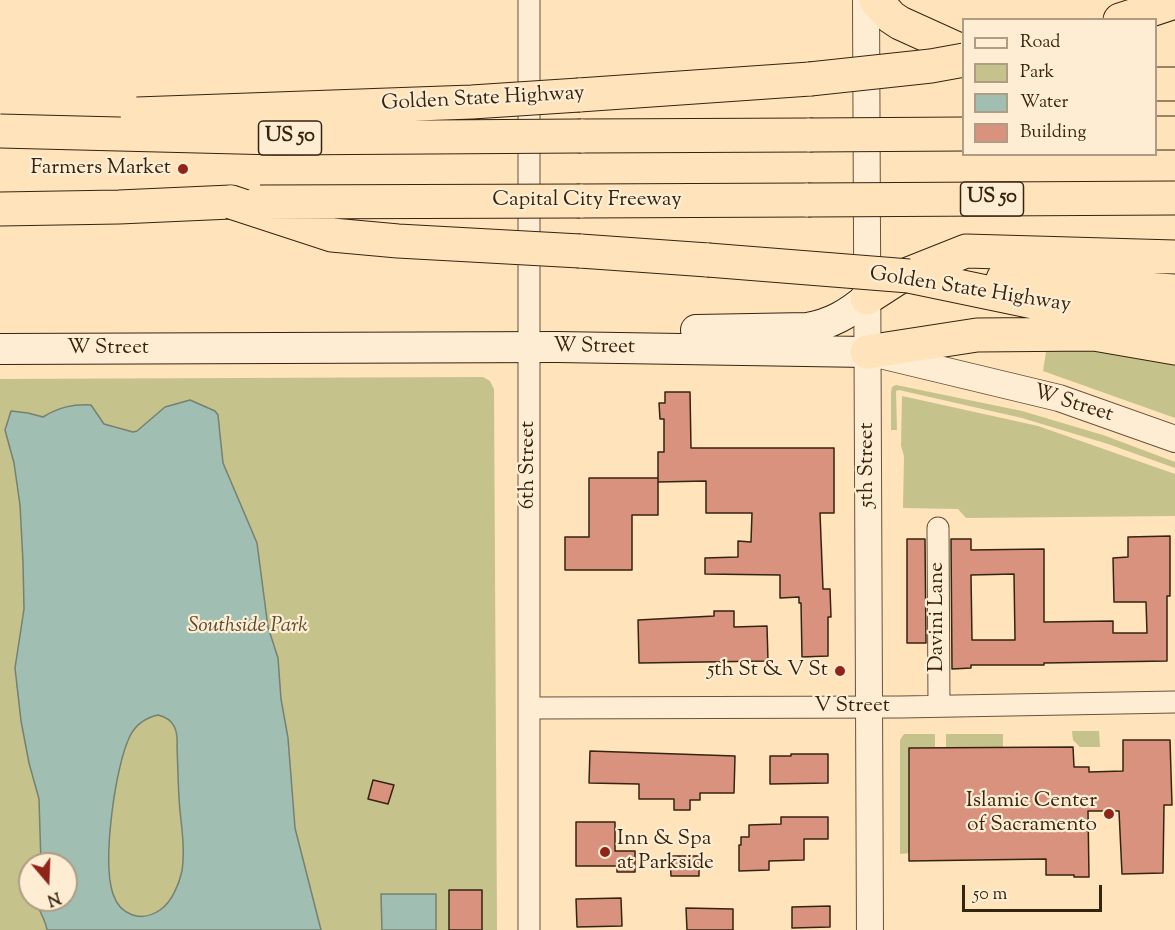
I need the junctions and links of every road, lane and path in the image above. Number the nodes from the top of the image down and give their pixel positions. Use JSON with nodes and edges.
{"nodes":[{"id":1,"x":529,"y":0,"type":"edge"},
{"id":2,"x":866,"y":0,"type":"edge"},
{"id":3,"x":876,"y":0,"type":"edge"},
{"id":4,"x":1175,"y":2,"type":"edge"},
{"id":5,"x":1126,"y":18,"type":"edge"},
{"id":6,"x":1175,"y":20,"type":"edge"},
{"id":7,"x":1157,"y":24,"type":"edge"},
{"id":8,"x":962,"y":52,"type":"edge"},
{"id":9,"x":962,"y":60,"type":"edge"},
{"id":10,"x":1157,"y":84,"type":"edge"},
{"id":11,"x":1175,"y":84,"type":"edge"},
{"id":12,"x":0,"y":118,"type":"edge"},
{"id":13,"x":0,"y":131,"type":"edge"},
{"id":14,"x":1157,"y":133,"type":"edge"},
{"id":15,"x":1175,"y":133,"type":"edge"},
{"id":16,"x":962,"y":134,"type":"edge"},
{"id":17,"x":1175,"y":198,"type":"edge"},
{"id":18,"x":231,"y":202,"type":"junction"},
{"id":19,"x":0,"y":209,"type":"edge"},
{"id":20,"x":1175,"y":257,"type":"edge"},
{"id":21,"x":909,"y":276,"type":"junction"},
{"id":22,"x":1175,"y":291,"type":"edge"},
{"id":23,"x":867,"y":298,"type":"junction"},
{"id":24,"x":1175,"y":320,"type":"edge"},
{"id":25,"x":529,"y":347,"type":"junction"},
{"id":26,"x":1175,"y":348,"type":"edge"},
{"id":27,"x":0,"y":349,"type":"edge"},
{"id":28,"x":640,"y":349,"type":"junction"},
{"id":29,"x":867,"y":352,"type":"junction"},
{"id":30,"x":1175,"y":439,"type":"edge"},
{"id":31,"x":938,"y":528,"type":"dead end"},
{"id":32,"x":1175,"y":702,"type":"edge"},
{"id":33,"x":939,"y":706,"type":"junction"},
{"id":34,"x":869,"y":707,"type":"junction"},
{"id":35,"x":529,"y":708,"type":"junction"},
{"id":36,"x":529,"y":930,"type":"edge"},
{"id":37,"x":870,"y":930,"type":"edge"}],
"edges":[{"from":1,"to":25,"type":"street","name":"6th Street"},
{"from":2,"to":23,"type":"street","name":"5th Street"},
{"from":3,"to":8,"type":"highway"},
{"from":4,"to":5,"type":"highway"},
{"from":6,"to":7,"type":"highway"},
{"from":9,"to":12,"type":"highway","name":"Golden State Highway","bridge":true},
{"from":10,"to":11,"type":"highway"},
{"from":13,"to":16,"type":"highway","number":"US 50","bridge":true},
{"from":14,"to":15,"type":"highway"},
{"from":17,"to":18,"type":"highway","name":"Capital City Freeway","number":"US 50","bridge":true},
{"from":18,"to":19,"type":"highway","name":"Capital City Freeway","number":"US 50"},
{"from":18,"to":21,"type":"highway","name":"Golden State Highway","bridge":true},
{"from":20,"to":23,"type":"highway"},
{"from":21,"to":22,"type":"highway"},
{"from":21,"to":24,"type":"highway","name":"Golden State Highway"},
{"from":23,"to":28,"type":"main road"},
{"from":23,"to":29,"type":"street","name":"5th Street"},
{"from":25,"to":27,"type":"main road","name":"W Street"},
{"from":25,"to":28,"type":"main road","name":"W Street"},
{"from":25,"to":35,"type":"street","name":"6th Street"},
{"from":26,"to":29,"type":"highway"},
{"from":28,"to":29,"type":"main road","name":"W Street"},
{"from":29,"to":30,"type":"street","name":"W Street"},
{"from":29,"to":34,"type":"street","name":"5th Street"},
{"from":31,"to":33,"type":"street","name":"Davini Lane"},
{"from":32,"to":33,"type":"street","name":"V Street"},
{"from":33,"to":34,"type":"street","name":"V Street"},
{"from":34,"to":35,"type":"street","name":"V Street"},
{"from":34,"to":37,"type":"street","name":"5th Street"},
{"from":35,"to":36,"type":"street","name":"6th Street"}]}
